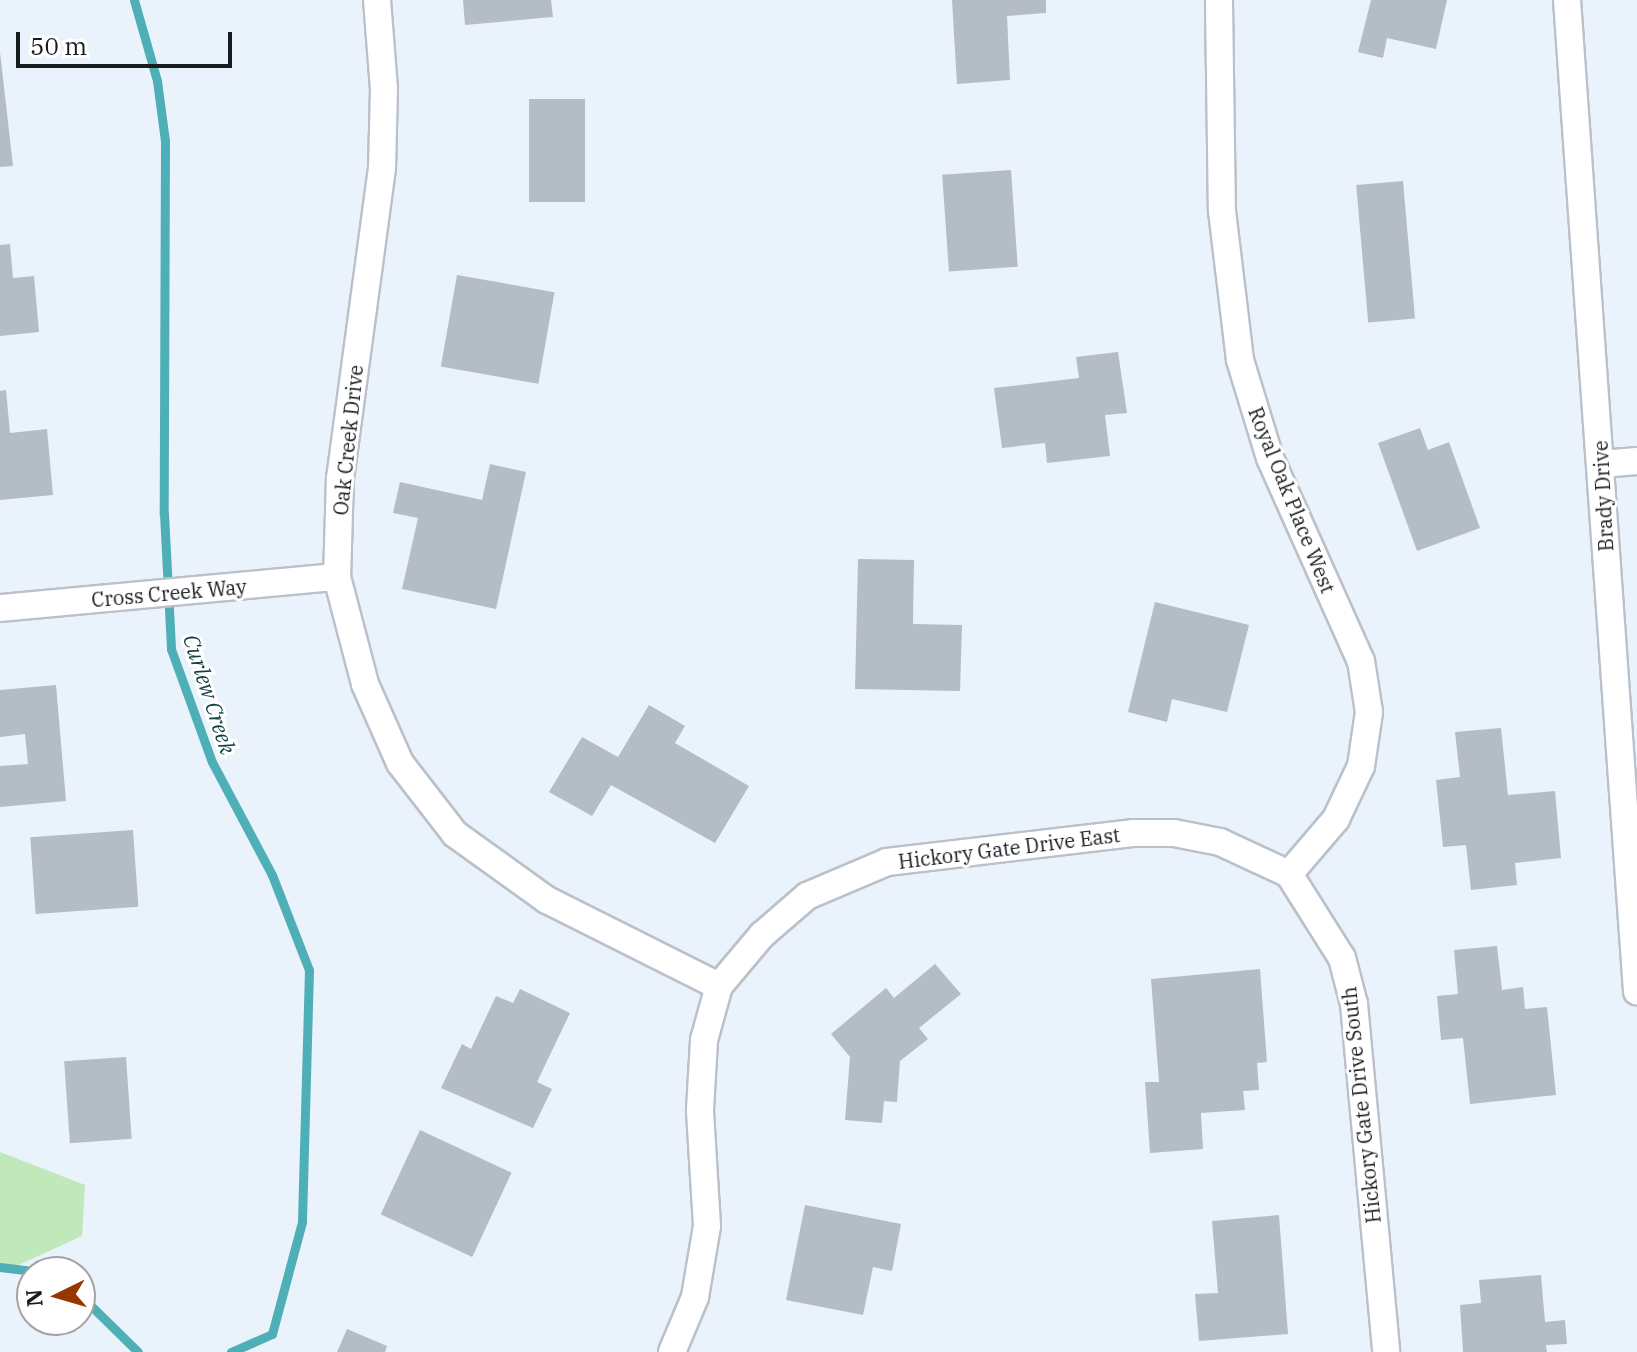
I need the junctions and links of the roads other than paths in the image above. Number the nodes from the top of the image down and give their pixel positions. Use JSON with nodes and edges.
{"nodes":[{"id":1,"x":377,"y":0,"type":"edge"},
{"id":2,"x":1567,"y":0,"type":"edge"},
{"id":3,"x":1219,"y":2,"type":"dead end"},
{"id":4,"x":1637,"y":461,"type":"edge"},
{"id":5,"x":1602,"y":464,"type":"junction"},
{"id":6,"x":337,"y":577,"type":"junction"},
{"id":7,"x":0,"y":608,"type":"edge"},
{"id":8,"x":1289,"y":874,"type":"junction"},
{"id":9,"x":719,"y":986,"type":"junction"},
{"id":10,"x":1637,"y":992,"type":"edge"},
{"id":11,"x":672,"y":1352,"type":"edge"},
{"id":12,"x":1386,"y":1352,"type":"edge"}],
"edges":[{"from":1,"to":6,"type":"street","name":"Oak Creek Drive"},
{"from":2,"to":5,"type":"street","name":"Brady Drive"},
{"from":3,"to":8,"type":"street","name":"Royal Oak Place West"},
{"from":4,"to":5,"type":"street"},
{"from":5,"to":10,"type":"street","name":"Brady Drive"},
{"from":6,"to":7,"type":"street","name":"Cross Creek Way"},
{"from":6,"to":9,"type":"street","name":"Oak Creek Drive"},
{"from":8,"to":9,"type":"street","name":"Hickory Gate Drive East"},
{"from":8,"to":12,"type":"street","name":"Hickory Gate Drive South"},
{"from":9,"to":11,"type":"street"}]}
